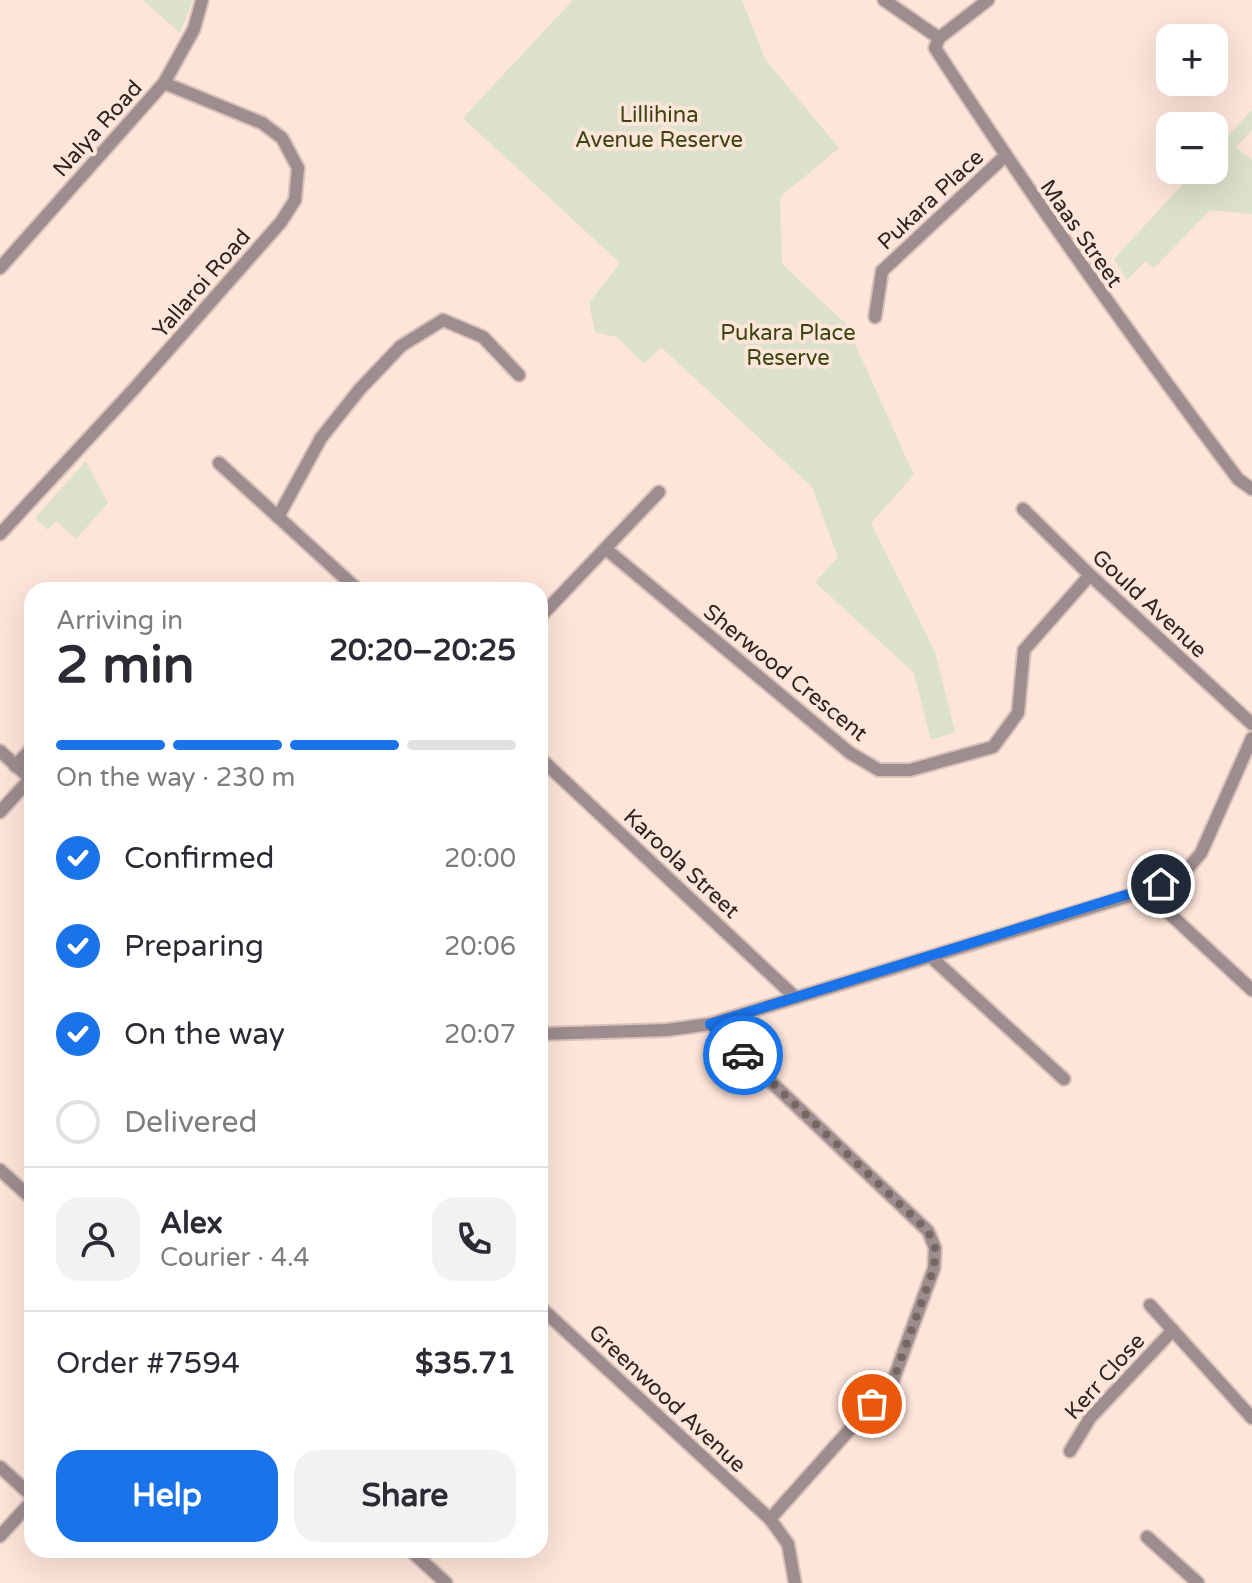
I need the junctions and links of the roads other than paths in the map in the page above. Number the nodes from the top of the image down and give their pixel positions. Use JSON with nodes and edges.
{"nodes":[{"id":1,"x":202,"y":0,"type":"edge"},
{"id":2,"x":884,"y":0,"type":"edge"},
{"id":3,"x":988,"y":0,"type":"edge"},
{"id":4,"x":939,"y":38,"type":"junction"},
{"id":5,"x":164,"y":83,"type":"junction"},
{"id":6,"x":1005,"y":156,"type":"junction"},
{"id":7,"x":0,"y":268,"type":"edge"},
{"id":8,"x":875,"y":317,"type":"dead end"},
{"id":9,"x":519,"y":375,"type":"dead end"},
{"id":10,"x":219,"y":463,"type":"dead end"},
{"id":11,"x":1252,"y":489,"type":"edge"},
{"id":12,"x":659,"y":492,"type":"dead end"},
{"id":13,"x":1023,"y":509,"type":"dead end"},
{"id":14,"x":278,"y":517,"type":"junction"},
{"id":15,"x":0,"y":534,"type":"edge"},
{"id":16,"x":606,"y":549,"type":"junction"},
{"id":17,"x":1090,"y":575,"type":"junction"},
{"id":18,"x":349,"y":582,"type":"edge"},
{"id":19,"x":548,"y":609,"type":"edge"},
{"id":20,"x":1252,"y":724,"type":"edge"},
{"id":21,"x":1251,"y":745,"type":"edge"},
{"id":22,"x":0,"y":751,"type":"edge"},
{"id":23,"x":24,"y":756,"type":"edge"},
{"id":24,"x":15,"y":766,"type":"junction"},
{"id":25,"x":548,"y":766,"type":"edge"},
{"id":26,"x":24,"y":773,"type":"edge"},
{"id":27,"x":24,"y":786,"type":"edge"},
{"id":28,"x":0,"y":812,"type":"edge"},
{"id":29,"x":1145,"y":891,"type":"junction"},
{"id":30,"x":931,"y":957,"type":"junction"},
{"id":31,"x":1252,"y":990,"type":"edge"},
{"id":32,"x":796,"y":998,"type":"junction"},
{"id":33,"x":710,"y":1024,"type":"junction"},
{"id":34,"x":548,"y":1034,"type":"edge"},
{"id":35,"x":1064,"y":1079,"type":"dead end"},
{"id":36,"x":0,"y":1170,"type":"edge"},
{"id":37,"x":24,"y":1192,"type":"edge"},
{"id":38,"x":1150,"y":1305,"type":"dead end"},
{"id":39,"x":548,"y":1314,"type":"edge"},
{"id":40,"x":1173,"y":1330,"type":"junction"},
{"id":41,"x":1252,"y":1418,"type":"edge"},
{"id":42,"x":1070,"y":1451,"type":"dead end"},
{"id":43,"x":0,"y":1467,"type":"edge"},
{"id":44,"x":24,"y":1491,"type":"edge"},
{"id":45,"x":24,"y":1508,"type":"edge"},
{"id":46,"x":770,"y":1519,"type":"junction"},
{"id":47,"x":0,"y":1536,"type":"edge"},
{"id":48,"x":1147,"y":1537,"type":"dead end"},
{"id":49,"x":419,"y":1558,"type":"edge"},
{"id":50,"x":446,"y":1583,"type":"edge"},
{"id":51,"x":795,"y":1583,"type":"edge"},
{"id":52,"x":1198,"y":1583,"type":"edge"}],
"edges":[{"from":1,"to":5,"type":"street","name":"Nalya Road"},
{"from":2,"to":4,"type":"street"},
{"from":3,"to":4,"type":"street"},
{"from":4,"to":6,"type":"street","name":"Maas Street"},
{"from":5,"to":7,"type":"street","name":"Nalya Road"},
{"from":5,"to":15,"type":"street","name":"Yallaroi Road"},
{"from":6,"to":8,"type":"street","name":"Pukara Place"},
{"from":6,"to":11,"type":"street","name":"Maas Street"},
{"from":9,"to":14,"type":"street"},
{"from":10,"to":14,"type":"street"},
{"from":12,"to":16,"type":"street"},
{"from":13,"to":17,"type":"street","name":"Gould Avenue"},
{"from":14,"to":18,"type":"street"},
{"from":16,"to":17,"type":"street","name":"Sherwood Crescent"},
{"from":16,"to":19,"type":"street"},
{"from":17,"to":20,"type":"street","name":"Gould Avenue"},
{"from":21,"to":29,"type":"street"},
{"from":22,"to":24,"type":"street"},
{"from":23,"to":24,"type":"street"},
{"from":24,"to":26,"type":"street"},
{"from":25,"to":32,"type":"street","name":"Karoola Street"},
{"from":27,"to":28,"type":"street"},
{"from":29,"to":30,"type":"street"},
{"from":29,"to":31,"type":"street"},
{"from":30,"to":32,"type":"street"},
{"from":30,"to":35,"type":"street"},
{"from":32,"to":33,"type":"street"},
{"from":33,"to":34,"type":"street"},
{"from":33,"to":46,"type":"street"},
{"from":36,"to":37,"type":"street"},
{"from":38,"to":40,"type":"street"},
{"from":39,"to":46,"type":"street","name":"Greenwood Avenue"},
{"from":40,"to":41,"type":"street"},
{"from":40,"to":42,"type":"street","name":"Kerr Close"},
{"from":43,"to":44,"type":"street"},
{"from":45,"to":47,"type":"street"},
{"from":46,"to":51,"type":"street","name":"Greenwood Avenue"},
{"from":48,"to":52,"type":"street"},
{"from":49,"to":50,"type":"street"}]}
